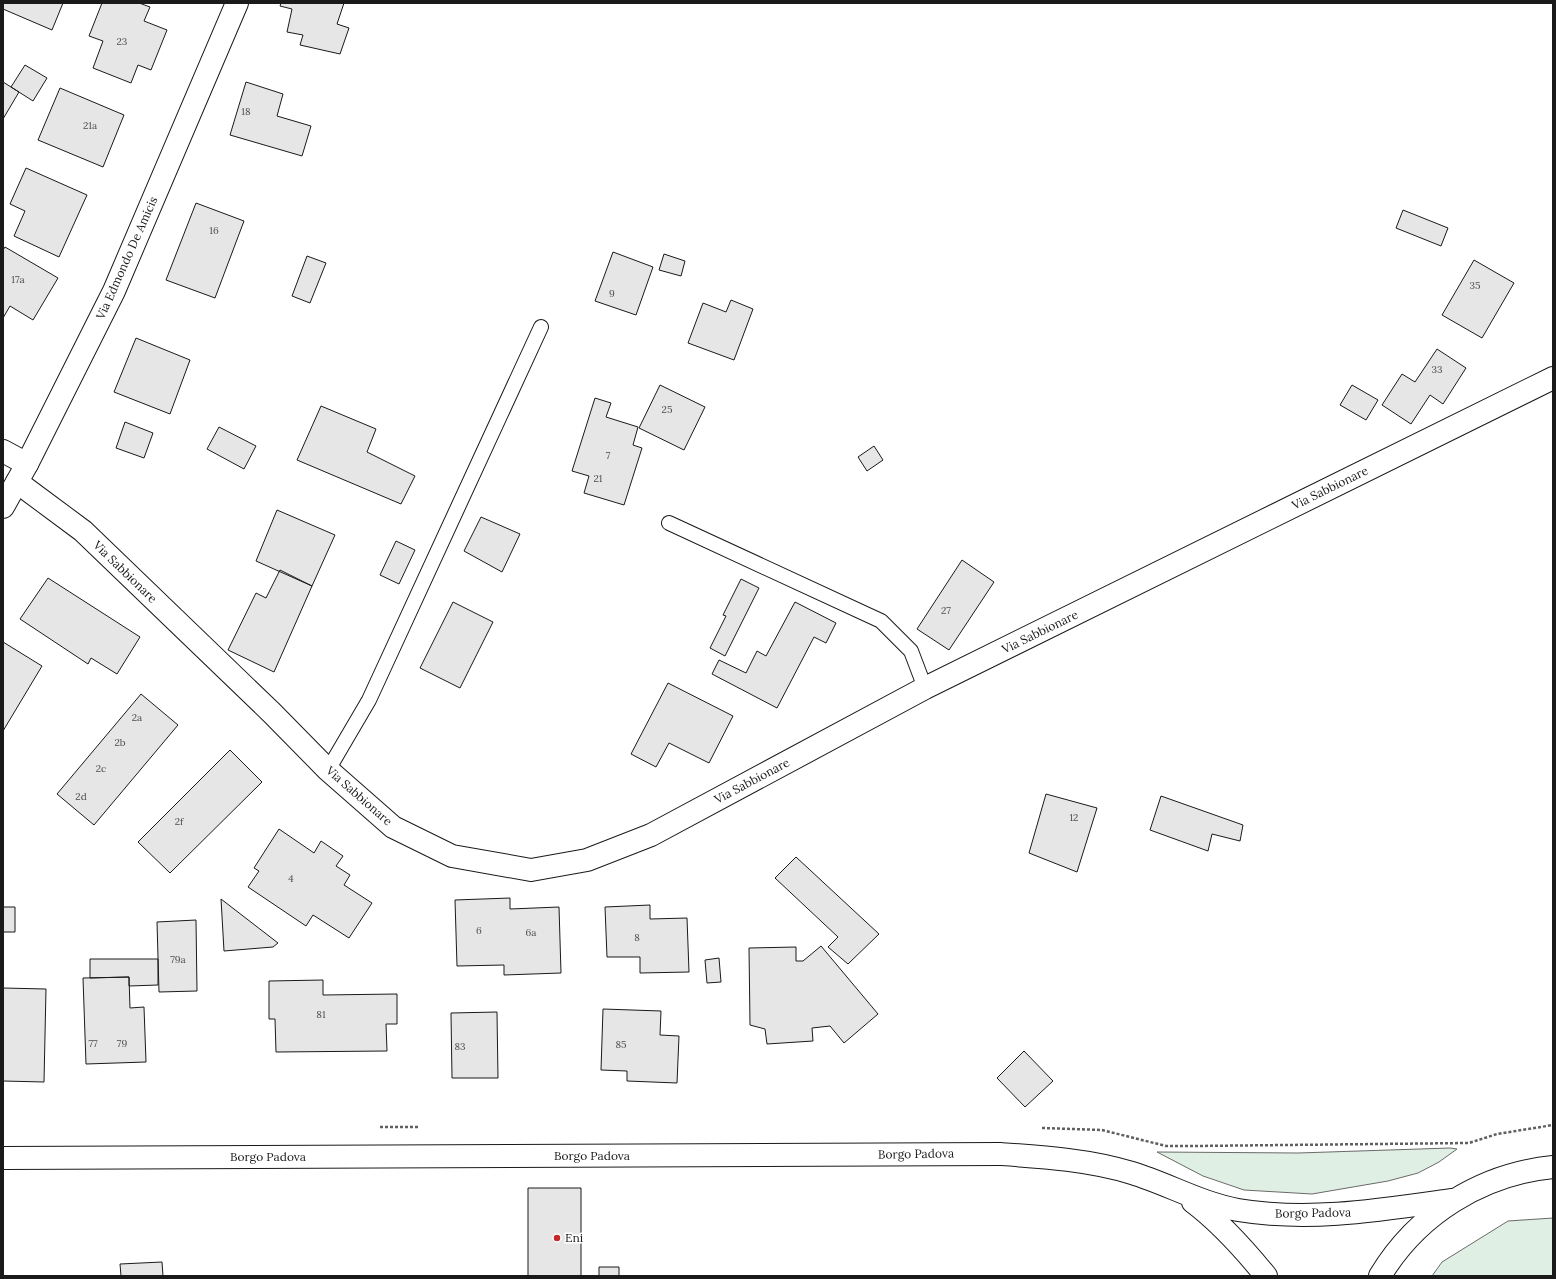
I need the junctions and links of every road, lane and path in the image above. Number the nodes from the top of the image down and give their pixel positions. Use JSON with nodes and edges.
{"nodes":[{"id":1,"x":237,"y":3,"type":"edge"},
{"id":2,"x":541,"y":327,"type":"dead end"},
{"id":3,"x":1553,"y":378,"type":"edge"},
{"id":4,"x":3,"y":451,"type":"edge"},
{"id":5,"x":22,"y":473,"type":"junction"},
{"id":6,"x":3,"y":507,"type":"edge"},
{"id":7,"x":669,"y":523,"type":"dead end"},
{"id":8,"x":925,"y":688,"type":"junction"},
{"id":9,"x":328,"y":770,"type":"junction"},
{"id":10,"x":1553,"y":1125,"type":"edge"},
{"id":11,"x":1040,"y":1128,"type":"dead end"},
{"id":12,"x":3,"y":1158,"type":"edge"},
{"id":13,"x":1553,"y":1167,"type":"edge"},
{"id":14,"x":1176,"y":1191,"type":"junction"},
{"id":15,"x":1452,"y":1200,"type":"junction"},
{"id":16,"x":1266,"y":1276,"type":"edge"},
{"id":17,"x":1380,"y":1276,"type":"edge"}],
"edges":[{"from":1,"to":5,"type":"street","name":"Via Edmondo De Amicis"},
{"from":2,"to":9,"type":"lane"},
{"from":3,"to":8,"type":"street","name":"Via Sabbionare"},
{"from":4,"to":5,"type":"street","name":"Via Sabbionare"},
{"from":5,"to":6,"type":"street","name":"Via Edmondo De Amicis"},
{"from":5,"to":9,"type":"street","name":"Via Sabbionare"},
{"from":7,"to":8,"type":"lane"},
{"from":8,"to":9,"type":"street","name":"Via Sabbionare"},
{"from":10,"to":11,"type":"path"},
{"from":12,"to":14,"type":"street","name":"Borgo Padova"},
{"from":13,"to":15,"type":"street"},
{"from":14,"to":15,"type":"street","name":"Borgo Padova"},
{"from":14,"to":16,"type":"street","name":"Borgo Padova"},
{"from":15,"to":17,"type":"street"}]}
